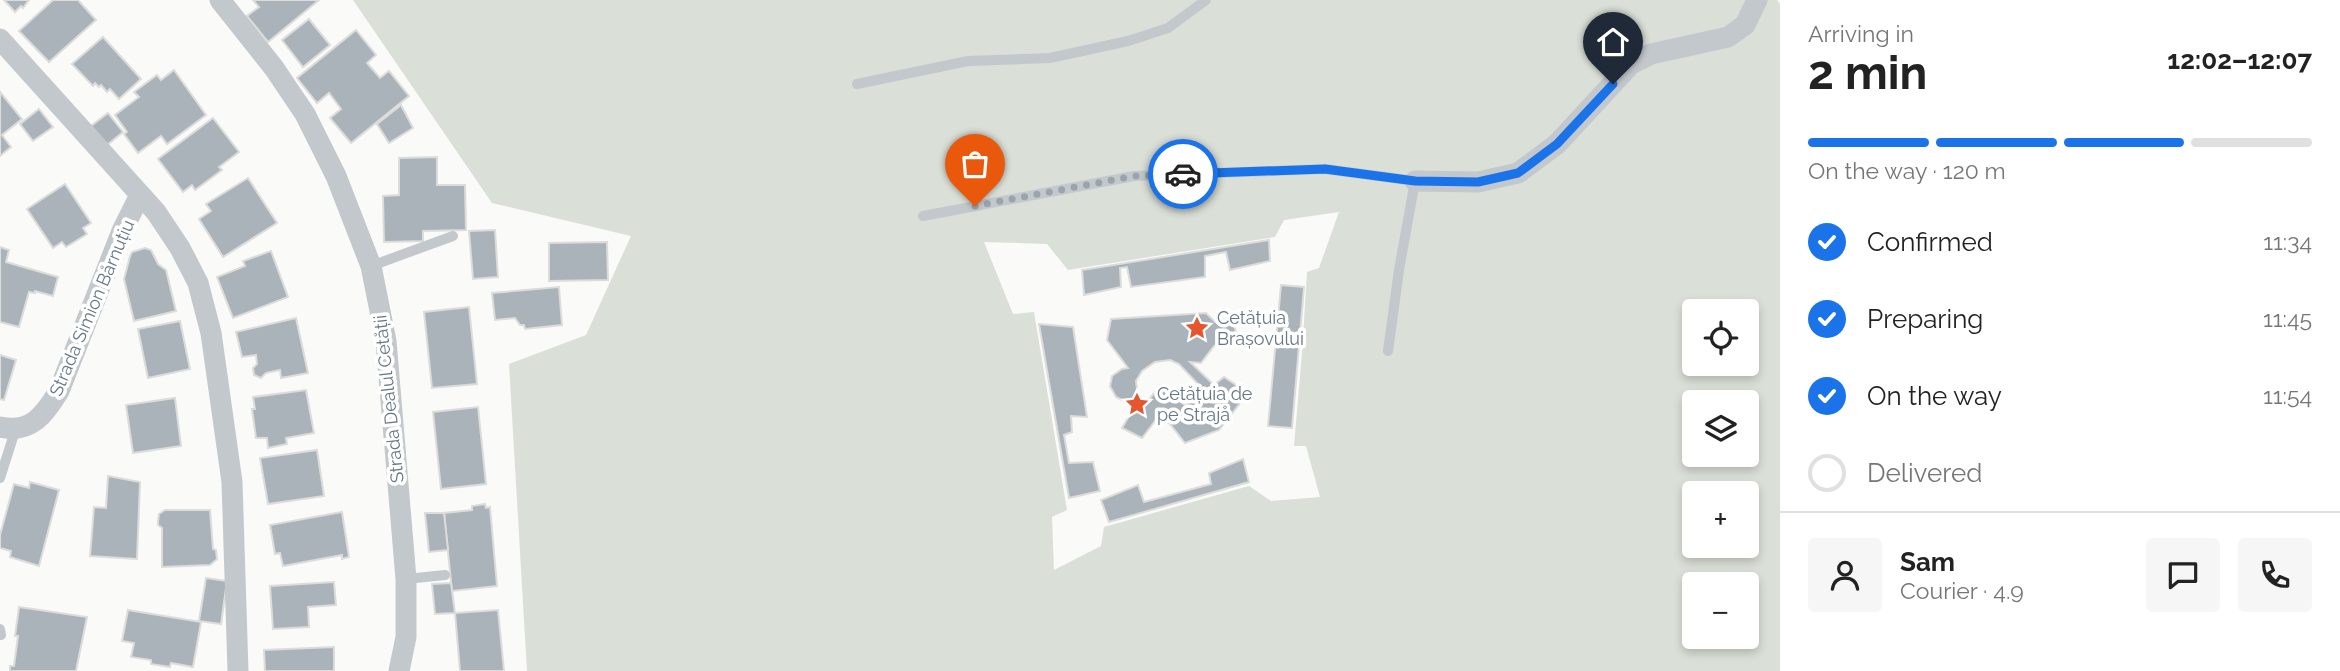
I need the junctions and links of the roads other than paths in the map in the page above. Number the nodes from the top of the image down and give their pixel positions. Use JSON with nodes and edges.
{"nodes":[{"id":1,"x":220,"y":0,"type":"edge"},
{"id":2,"x":1206,"y":0,"type":"edge"},
{"id":3,"x":1757,"y":0,"type":"edge"},
{"id":4,"x":0,"y":39,"type":"edge"},
{"id":5,"x":857,"y":84,"type":"dead end"},
{"id":6,"x":1415,"y":181,"type":"junction"},
{"id":7,"x":140,"y":195,"type":"junction"},
{"id":8,"x":923,"y":216,"type":"dead end"},
{"id":9,"x":453,"y":236,"type":"dead end"},
{"id":10,"x":371,"y":267,"type":"junction"},
{"id":11,"x":1388,"y":351,"type":"dead end"},
{"id":12,"x":8,"y":428,"type":"edge"},
{"id":13,"x":0,"y":478,"type":"edge"},
{"id":14,"x":445,"y":575,"type":"dead end"},
{"id":15,"x":406,"y":579,"type":"junction"},
{"id":16,"x":238,"y":671,"type":"edge"},
{"id":17,"x":399,"y":671,"type":"edge"}],
"edges":[{"from":1,"to":10,"type":"street","name":"Strada Dealul Cetății"},
{"from":2,"to":5,"type":"lane"},
{"from":3,"to":6,"type":"street"},
{"from":4,"to":7,"type":"street"},
{"from":6,"to":8,"type":"lane"},
{"from":6,"to":11,"type":"lane"},
{"from":7,"to":12,"type":"street","name":"Strada Simion Bărnuțiu"},
{"from":7,"to":16,"type":"street"},
{"from":9,"to":10,"type":"lane"},
{"from":10,"to":15,"type":"street","name":"Strada Dealul Cetății"},
{"from":12,"to":13,"type":"lane"},
{"from":14,"to":15,"type":"lane"},
{"from":15,"to":17,"type":"street","name":"Strada Dealul Cetății"}]}
